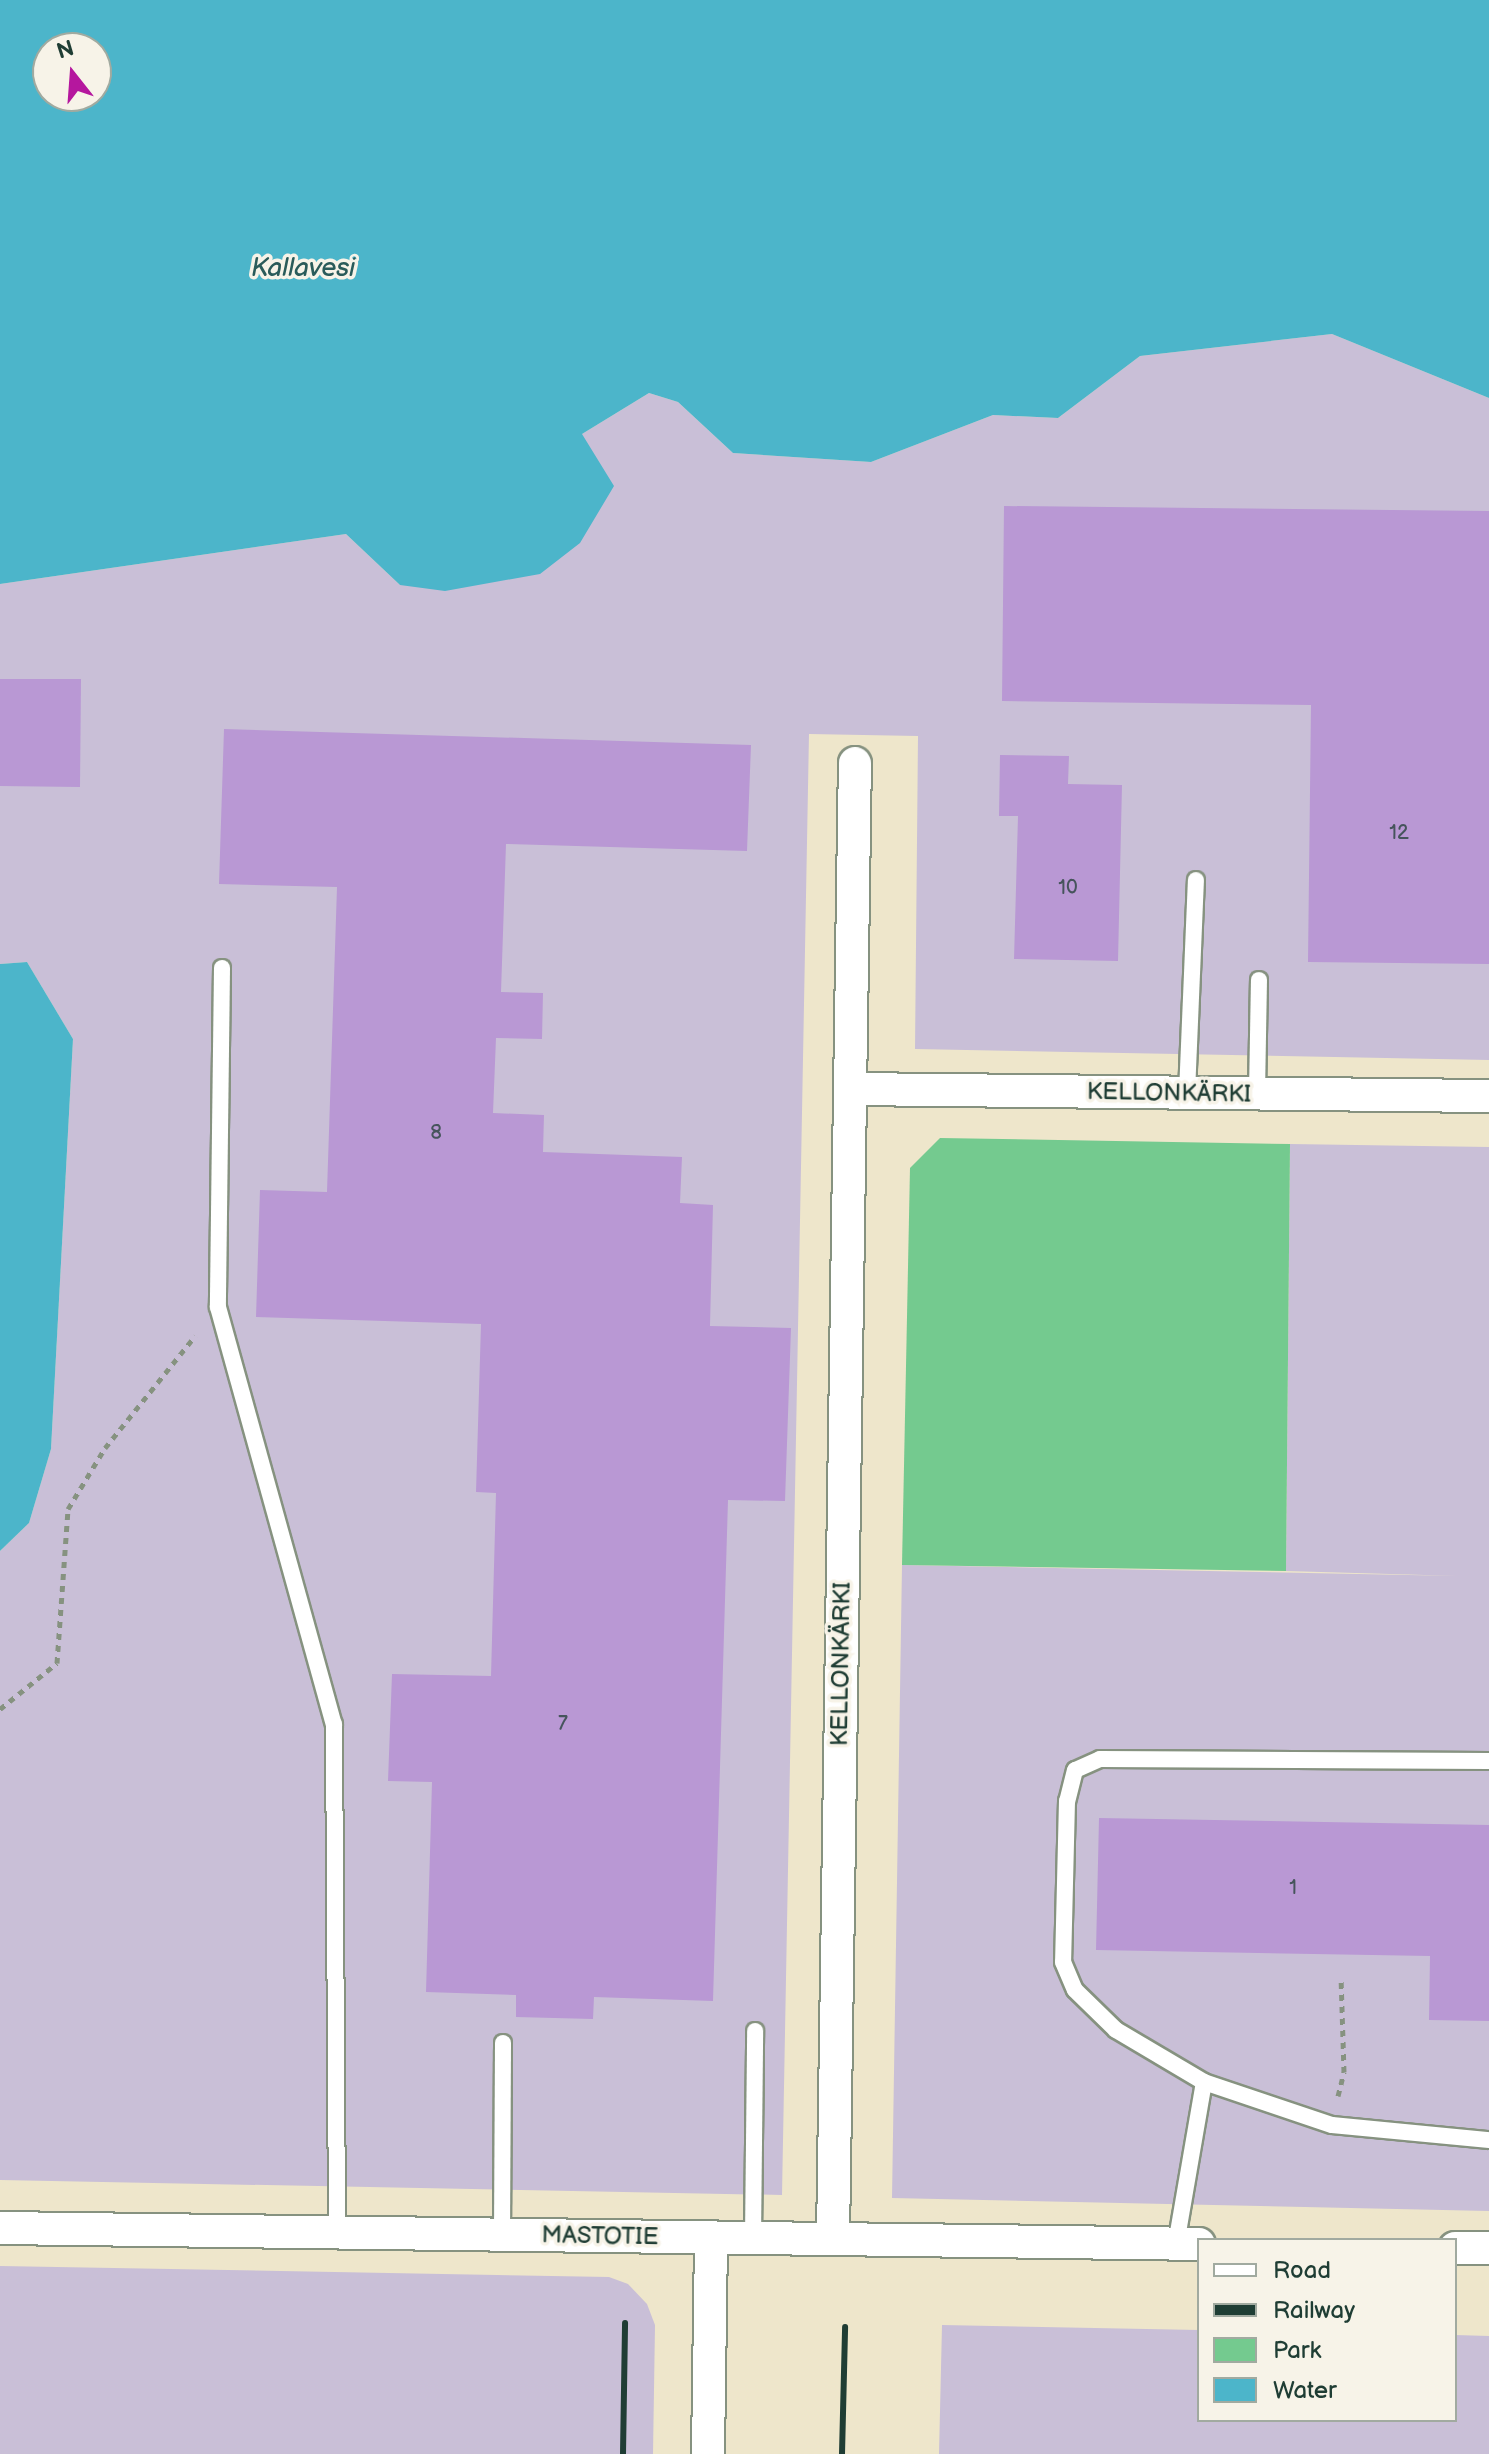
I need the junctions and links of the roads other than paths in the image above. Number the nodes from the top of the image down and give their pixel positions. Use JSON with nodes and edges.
{"nodes":[{"id":1,"x":855,"y":763,"type":"dead end"},
{"id":2,"x":1196,"y":880,"type":"dead end"},
{"id":3,"x":222,"y":968,"type":"dead end"},
{"id":4,"x":1259,"y":980,"type":"dead end"},
{"id":5,"x":850,"y":1089,"type":"junction"},
{"id":6,"x":1187,"y":1093,"type":"junction"},
{"id":7,"x":1257,"y":1093,"type":"junction"},
{"id":8,"x":1489,"y":1096,"type":"edge"},
{"id":9,"x":1489,"y":1761,"type":"edge"},
{"id":10,"x":755,"y":2031,"type":"dead end"},
{"id":11,"x":503,"y":2043,"type":"dead end"},
{"id":12,"x":1204,"y":2082,"type":"junction"},
{"id":13,"x":1489,"y":2140,"type":"edge"},
{"id":14,"x":0,"y":2228,"type":"edge"},
{"id":15,"x":337,"y":2232,"type":"junction"},
{"id":16,"x":502,"y":2235,"type":"junction"},
{"id":17,"x":711,"y":2237,"type":"junction"},
{"id":18,"x":753,"y":2238,"type":"junction"},
{"id":19,"x":833,"y":2239,"type":"junction"},
{"id":20,"x":1188,"y":2244,"type":"edge"},
{"id":21,"x":1457,"y":2248,"type":"edge"},
{"id":22,"x":1489,"y":2248,"type":"edge"},
{"id":23,"x":708,"y":2454,"type":"edge"}],
"edges":[{"from":1,"to":5,"type":"street","name":"KELLONKÄRKI"},
{"from":2,"to":6,"type":"lane"},
{"from":3,"to":15,"type":"lane"},
{"from":4,"to":7,"type":"lane"},
{"from":5,"to":6,"type":"street","name":"KELLONKÄRKI"},
{"from":5,"to":19,"type":"street","name":"KELLONKÄRKI"},
{"from":6,"to":7,"type":"street","name":"KELLONKÄRKI"},
{"from":7,"to":8,"type":"street","name":"KELLONKÄRKI"},
{"from":9,"to":12,"type":"lane"},
{"from":10,"to":18,"type":"lane"},
{"from":11,"to":16,"type":"lane"},
{"from":12,"to":13,"type":"lane"},
{"from":12,"to":20,"type":"lane"},
{"from":14,"to":15,"type":"street","name":"MASTOTIE"},
{"from":15,"to":16,"type":"street","name":"MASTOTIE"},
{"from":16,"to":17,"type":"street","name":"MASTOTIE"},
{"from":17,"to":18,"type":"street","name":"MASTOTIE"},
{"from":17,"to":23,"type":"street"},
{"from":18,"to":19,"type":"street","name":"MASTOTIE"},
{"from":19,"to":20,"type":"street","name":"MASTOTIE"},
{"from":21,"to":22,"type":"street"}]}
